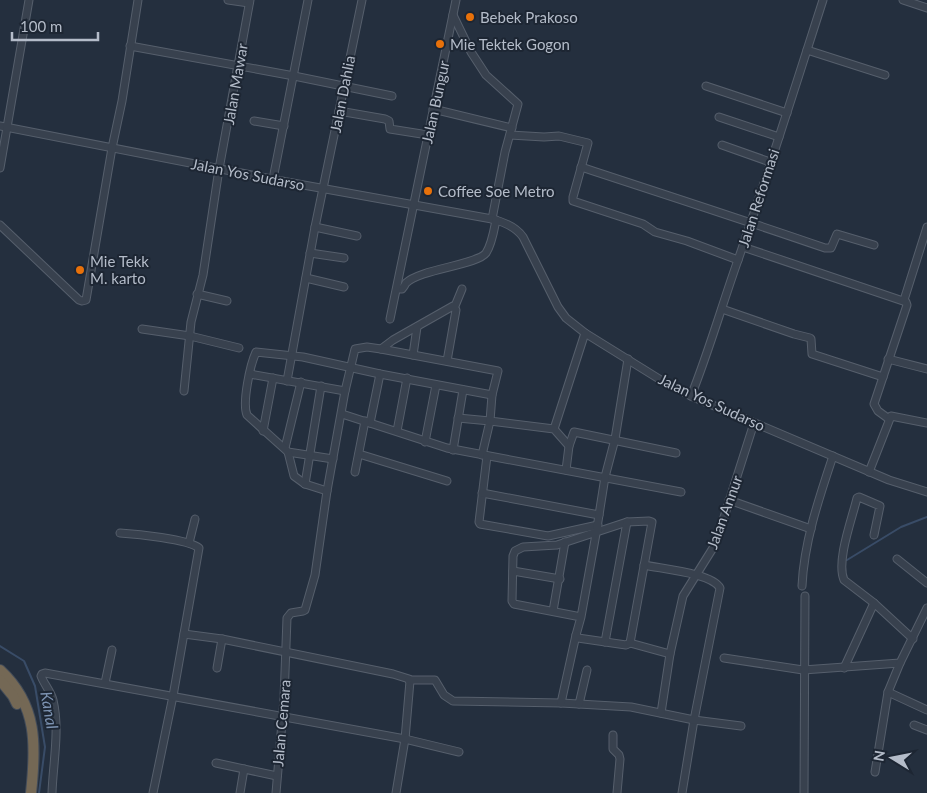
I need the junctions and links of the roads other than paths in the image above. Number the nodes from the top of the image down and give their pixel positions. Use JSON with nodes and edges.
{"nodes":[{"id":1,"x":29,"y":0,"type":"edge"},
{"id":2,"x":138,"y":0,"type":"edge"},
{"id":3,"x":228,"y":0,"type":"edge"},
{"id":4,"x":308,"y":0,"type":"edge"},
{"id":5,"x":362,"y":0,"type":"edge"},
{"id":6,"x":456,"y":0,"type":"edge"},
{"id":7,"x":823,"y":0,"type":"edge"},
{"id":8,"x":903,"y":0,"type":"edge"},
{"id":9,"x":250,"y":1,"type":"edge"},
{"id":10,"x":927,"y":8,"type":"edge"},
{"id":11,"x":453,"y":14,"type":"junction"},
{"id":12,"x":130,"y":46,"type":"junction"},
{"id":13,"x":807,"y":50,"type":"junction"},
{"id":14,"x":238,"y":65,"type":"junction"},
{"id":15,"x":885,"y":75,"type":"dead end"},
{"id":16,"x":294,"y":76,"type":"junction"},
{"id":17,"x":344,"y":86,"type":"junction"},
{"id":18,"x":706,"y":86,"type":"dead end"},
{"id":19,"x":392,"y":96,"type":"dead end"},
{"id":20,"x":433,"y":109,"type":"junction"},
{"id":21,"x":339,"y":110,"type":"junction"},
{"id":22,"x":786,"y":113,"type":"junction"},
{"id":23,"x":719,"y":117,"type":"dead end"},
{"id":24,"x":254,"y":121,"type":"dead end"},
{"id":25,"x":3,"y":126,"type":"edge"},
{"id":26,"x":284,"y":126,"type":"junction"},
{"id":27,"x":511,"y":132,"type":"junction"},
{"id":28,"x":428,"y":135,"type":"junction"},
{"id":29,"x":779,"y":137,"type":"junction"},
{"id":30,"x":722,"y":145,"type":"dead end"},
{"id":31,"x":112,"y":148,"type":"junction"},
{"id":32,"x":770,"y":162,"type":"junction"},
{"id":33,"x":582,"y":167,"type":"junction"},
{"id":34,"x":0,"y":168,"type":"edge"},
{"id":35,"x":219,"y":169,"type":"junction"},
{"id":36,"x":274,"y":180,"type":"junction"},
{"id":37,"x":323,"y":188,"type":"junction"},
{"id":38,"x":414,"y":204,"type":"junction"},
{"id":39,"x":494,"y":219,"type":"junction"},
{"id":40,"x":752,"y":223,"type":"junction"},
{"id":41,"x":0,"y":225,"type":"edge"},
{"id":42,"x":315,"y":227,"type":"junction"},
{"id":43,"x":927,"y":227,"type":"edge"},
{"id":44,"x":357,"y":236,"type":"dead end"},
{"id":45,"x":874,"y":245,"type":"dead end"},
{"id":46,"x":742,"y":247,"type":"junction"},
{"id":47,"x":310,"y":253,"type":"junction"},
{"id":48,"x":344,"y":258,"type":"dead end"},
{"id":49,"x":738,"y":260,"type":"junction"},
{"id":50,"x":306,"y":278,"type":"junction"},
{"id":51,"x":344,"y":287,"type":"dead end"},
{"id":52,"x":400,"y":289,"type":"junction"},
{"id":53,"x":462,"y":289,"type":"dead end"},
{"id":54,"x":197,"y":294,"type":"junction"},
{"id":55,"x":904,"y":300,"type":"junction"},
{"id":56,"x":227,"y":301,"type":"dead end"},
{"id":57,"x":454,"y":306,"type":"junction"},
{"id":58,"x":722,"y":309,"type":"junction"},
{"id":59,"x":390,"y":319,"type":"dead end"},
{"id":60,"x":417,"y":327,"type":"junction"},
{"id":61,"x":142,"y":329,"type":"dead end"},
{"id":62,"x":585,"y":333,"type":"junction"},
{"id":63,"x":190,"y":336,"type":"junction"},
{"id":64,"x":239,"y":348,"type":"dead end"},
{"id":65,"x":381,"y":349,"type":"junction"},
{"id":66,"x":413,"y":355,"type":"junction"},
{"id":67,"x":291,"y":356,"type":"junction"},
{"id":68,"x":628,"y":359,"type":"junction"},
{"id":69,"x":888,"y":359,"type":"junction"},
{"id":70,"x":447,"y":361,"type":"junction"},
{"id":71,"x":350,"y":368,"type":"junction"},
{"id":72,"x":927,"y":369,"type":"edge"},
{"id":73,"x":250,"y":374,"type":"junction"},
{"id":74,"x":380,"y":374,"type":"junction"},
{"id":75,"x":883,"y":377,"type":"junction"},
{"id":76,"x":273,"y":378,"type":"junction"},
{"id":77,"x":407,"y":378,"type":"junction"},
{"id":78,"x":287,"y":381,"type":"junction"},
{"id":79,"x":301,"y":382,"type":"junction"},
{"id":80,"x":436,"y":385,"type":"junction"},
{"id":81,"x":321,"y":386,"type":"junction"},
{"id":82,"x":463,"y":390,"type":"junction"},
{"id":83,"x":184,"y":391,"type":"dead end"},
{"id":84,"x":345,"y":391,"type":"junction"},
{"id":85,"x":492,"y":395,"type":"junction"},
{"id":86,"x":691,"y":396,"type":"junction"},
{"id":87,"x":342,"y":414,"type":"junction"},
{"id":88,"x":458,"y":418,"type":"junction"},
{"id":89,"x":889,"y":419,"type":"junction"},
{"id":90,"x":490,"y":421,"type":"junction"},
{"id":91,"x":368,"y":422,"type":"junction"},
{"id":92,"x":754,"y":423,"type":"junction"},
{"id":93,"x":927,"y":423,"type":"edge"},
{"id":94,"x":554,"y":429,"type":"junction"},
{"id":95,"x":263,"y":431,"type":"junction"},
{"id":96,"x":397,"y":432,"type":"junction"},
{"id":97,"x":615,"y":439,"type":"junction"},
{"id":98,"x":425,"y":442,"type":"junction"},
{"id":99,"x":569,"y":446,"type":"junction"},
{"id":100,"x":287,"y":450,"type":"junction"},
{"id":101,"x":453,"y":450,"type":"junction"},
{"id":102,"x":676,"y":453,"type":"dead end"},
{"id":103,"x":359,"y":454,"type":"junction"},
{"id":104,"x":310,"y":455,"type":"junction"},
{"id":105,"x":484,"y":456,"type":"junction"},
{"id":106,"x":833,"y":456,"type":"junction"},
{"id":107,"x":333,"y":459,"type":"junction"},
{"id":108,"x":566,"y":470,"type":"junction"},
{"id":109,"x":355,"y":472,"type":"dead end"},
{"id":110,"x":869,"y":472,"type":"junction"},
{"id":111,"x":605,"y":477,"type":"junction"},
{"id":112,"x":447,"y":480,"type":"dead end"},
{"id":113,"x":305,"y":484,"type":"junction"},
{"id":114,"x":327,"y":491,"type":"junction"},
{"id":115,"x":680,"y":492,"type":"dead end"},
{"id":116,"x":927,"y":492,"type":"edge"},
{"id":117,"x":482,"y":493,"type":"junction"},
{"id":118,"x":729,"y":500,"type":"junction"},
{"id":119,"x":599,"y":515,"type":"junction"},
{"id":120,"x":195,"y":519,"type":"dead end"},
{"id":121,"x":626,"y":522,"type":"junction"},
{"id":122,"x":598,"y":525,"type":"junction"},
{"id":123,"x":811,"y":530,"type":"junction"},
{"id":124,"x":120,"y":533,"type":"dead end"},
{"id":125,"x":596,"y":534,"type":"junction"},
{"id":126,"x":874,"y":534,"type":"dead end"},
{"id":127,"x":565,"y":542,"type":"junction"},
{"id":128,"x":189,"y":543,"type":"junction"},
{"id":129,"x":897,"y":559,"type":"dead end"},
{"id":130,"x":644,"y":565,"type":"junction"},
{"id":131,"x":513,"y":570,"type":"junction"},
{"id":132,"x":696,"y":574,"type":"junction"},
{"id":133,"x":560,"y":579,"type":"junction"},
{"id":134,"x":927,"y":583,"type":"edge"},
{"id":135,"x":802,"y":586,"type":"dead end"},
{"id":136,"x":805,"y":596,"type":"dead end"},
{"id":137,"x":874,"y":603,"type":"junction"},
{"id":138,"x":927,"y":608,"type":"edge"},
{"id":139,"x":553,"y":611,"type":"junction"},
{"id":140,"x":581,"y":617,"type":"junction"},
{"id":141,"x":184,"y":634,"type":"junction"},
{"id":142,"x":576,"y":635,"type":"junction"},
{"id":143,"x":222,"y":639,"type":"junction"},
{"id":144,"x":913,"y":639,"type":"junction"},
{"id":145,"x":606,"y":642,"type":"junction"},
{"id":146,"x":630,"y":643,"type":"junction"},
{"id":147,"x":112,"y":650,"type":"dead end"},
{"id":148,"x":286,"y":652,"type":"junction"},
{"id":149,"x":670,"y":654,"type":"junction"},
{"id":150,"x":724,"y":658,"type":"dead end"},
{"id":151,"x":900,"y":663,"type":"junction"},
{"id":152,"x":217,"y":668,"type":"dead end"},
{"id":153,"x":844,"y":668,"type":"junction"},
{"id":154,"x":0,"y":670,"type":"edge"},
{"id":155,"x":587,"y":670,"type":"dead end"},
{"id":156,"x":804,"y":670,"type":"junction"},
{"id":157,"x":0,"y":680,"type":"edge"},
{"id":158,"x":409,"y":680,"type":"junction"},
{"id":159,"x":105,"y":684,"type":"junction"},
{"id":160,"x":888,"y":692,"type":"junction"},
{"id":161,"x":173,"y":696,"type":"junction"},
{"id":162,"x":562,"y":702,"type":"junction"},
{"id":163,"x":579,"y":704,"type":"junction"},
{"id":164,"x":927,"y":710,"type":"edge"},
{"id":165,"x":661,"y":713,"type":"junction"},
{"id":166,"x":283,"y":717,"type":"junction"},
{"id":167,"x":694,"y":720,"type":"junction"},
{"id":168,"x":914,"y":725,"type":"dead end"},
{"id":169,"x":741,"y":726,"type":"dead end"},
{"id":170,"x":927,"y":730,"type":"edge"},
{"id":171,"x":613,"y":735,"type":"dead end"},
{"id":172,"x":404,"y":739,"type":"junction"},
{"id":173,"x":459,"y":752,"type":"dead end"},
{"id":174,"x":216,"y":763,"type":"dead end"},
{"id":175,"x":244,"y":769,"type":"junction"},
{"id":176,"x":875,"y":772,"type":"dead end"},
{"id":177,"x":277,"y":776,"type":"junction"},
{"id":178,"x":25,"y":793,"type":"edge"},
{"id":179,"x":31,"y":793,"type":"edge"},
{"id":180,"x":52,"y":793,"type":"edge"},
{"id":181,"x":153,"y":793,"type":"edge"},
{"id":182,"x":240,"y":793,"type":"edge"},
{"id":183,"x":276,"y":793,"type":"edge"},
{"id":184,"x":396,"y":793,"type":"edge"},
{"id":185,"x":617,"y":793,"type":"edge"},
{"id":186,"x":682,"y":793,"type":"edge"},
{"id":187,"x":804,"y":793,"type":"edge"}],
"edges":[{"from":1,"to":25,"type":"street"},
{"from":2,"to":12,"type":"street"},
{"from":3,"to":9,"type":"street"},
{"from":4,"to":16,"type":"street"},
{"from":5,"to":17,"type":"street","name":"Jalan Dahlia"},
{"from":6,"to":11,"type":"street","name":"Jalan Bungur"},
{"from":7,"to":13,"type":"street","name":"Jalan Reformasi"},
{"from":8,"to":10,"type":"street"},
{"from":9,"to":14,"type":"street","name":"Jalan Mawar"},
{"from":11,"to":20,"type":"street","name":"Jalan Bungur"},
{"from":11,"to":27,"type":"street"},
{"from":12,"to":14,"type":"street"},
{"from":12,"to":31,"type":"street"},
{"from":13,"to":15,"type":"street"},
{"from":13,"to":22,"type":"street","name":"Jalan Reformasi"},
{"from":14,"to":16,"type":"street"},
{"from":14,"to":35,"type":"street","name":"Jalan Mawar"},
{"from":16,"to":17,"type":"street"},
{"from":16,"to":26,"type":"street"},
{"from":17,"to":19,"type":"street"},
{"from":17,"to":21,"type":"street","name":"Jalan Dahlia"},
{"from":18,"to":22,"type":"street"},
{"from":20,"to":27,"type":"street"},
{"from":20,"to":28,"type":"street","name":"Jalan Bungur"},
{"from":21,"to":28,"type":"street"},
{"from":21,"to":37,"type":"street","name":"Jalan Dahlia"},
{"from":22,"to":29,"type":"street","name":"Jalan Reformasi"},
{"from":23,"to":29,"type":"street"},
{"from":24,"to":26,"type":"street"},
{"from":25,"to":31,"type":"street","name":"Jalan Yos Sudarso"},
{"from":25,"to":34,"type":"street"},
{"from":26,"to":36,"type":"street"},
{"from":27,"to":33,"type":"street"},
{"from":27,"to":39,"type":"street"},
{"from":28,"to":38,"type":"street","name":"Jalan Bungur"},
{"from":29,"to":32,"type":"street","name":"Jalan Reformasi"},
{"from":30,"to":32,"type":"street"},
{"from":31,"to":35,"type":"street","name":"Jalan Yos Sudarso"},
{"from":31,"to":41,"type":"street"},
{"from":32,"to":40,"type":"street","name":"Jalan Reformasi"},
{"from":33,"to":40,"type":"street"},
{"from":33,"to":49,"type":"street"},
{"from":35,"to":36,"type":"street","name":"Jalan Yos Sudarso"},
{"from":35,"to":54,"type":"street","name":"Jalan Mawar"},
{"from":36,"to":37,"type":"street","name":"Jalan Yos Sudarso"},
{"from":37,"to":38,"type":"street","name":"Jalan Yos Sudarso"},
{"from":37,"to":42,"type":"street","name":"Jalan Dahlia"},
{"from":38,"to":39,"type":"street","name":"Jalan Yos Sudarso"},
{"from":38,"to":52,"type":"street","name":"Jalan Bungur"},
{"from":39,"to":52,"type":"street"},
{"from":39,"to":62,"type":"street","name":"Jalan Yos Sudarso"},
{"from":40,"to":45,"type":"street"},
{"from":40,"to":46,"type":"street","name":"Jalan Reformasi"},
{"from":42,"to":44,"type":"street"},
{"from":42,"to":47,"type":"street","name":"Jalan Dahlia"},
{"from":43,"to":55,"type":"street"},
{"from":46,"to":49,"type":"street","name":"Jalan Reformasi"},
{"from":46,"to":55,"type":"street"},
{"from":47,"to":48,"type":"street"},
{"from":47,"to":50,"type":"street","name":"Jalan Dahlia"},
{"from":49,"to":58,"type":"street","name":"Jalan Reformasi"},
{"from":50,"to":51,"type":"street"},
{"from":50,"to":67,"type":"street","name":"Jalan Dahlia"},
{"from":52,"to":59,"type":"street","name":"Jalan Bungur"},
{"from":53,"to":57,"type":"street"},
{"from":54,"to":56,"type":"street"},
{"from":54,"to":63,"type":"street","name":"Jalan Mawar"},
{"from":55,"to":69,"type":"street"},
{"from":57,"to":60,"type":"street"},
{"from":57,"to":70,"type":"street"},
{"from":58,"to":75,"type":"street"},
{"from":58,"to":86,"type":"street","name":"Jalan Reformasi"},
{"from":60,"to":65,"type":"street"},
{"from":60,"to":66,"type":"street"},
{"from":61,"to":63,"type":"street"},
{"from":62,"to":68,"type":"street","name":"Jalan Yos Sudarso"},
{"from":62,"to":94,"type":"street"},
{"from":63,"to":64,"type":"street"},
{"from":63,"to":83,"type":"street","name":"Jalan Mawar"},
{"from":65,"to":66,"type":"street"},
{"from":65,"to":71,"type":"street"},
{"from":66,"to":70,"type":"street"},
{"from":67,"to":71,"type":"street"},
{"from":67,"to":73,"type":"street"},
{"from":67,"to":78,"type":"street","name":"Jalan Dahlia"},
{"from":68,"to":86,"type":"street","name":"Jalan Yos Sudarso"},
{"from":68,"to":97,"type":"street"},
{"from":69,"to":72,"type":"street"},
{"from":69,"to":75,"type":"street"},
{"from":70,"to":85,"type":"street"},
{"from":71,"to":74,"type":"street"},
{"from":71,"to":84,"type":"street"},
{"from":73,"to":76,"type":"street"},
{"from":73,"to":95,"type":"street"},
{"from":74,"to":77,"type":"street"},
{"from":74,"to":91,"type":"street"},
{"from":75,"to":89,"type":"street"},
{"from":76,"to":78,"type":"street"},
{"from":76,"to":95,"type":"street"},
{"from":77,"to":80,"type":"street"},
{"from":77,"to":96,"type":"street"},
{"from":78,"to":79,"type":"street"},
{"from":79,"to":81,"type":"street"},
{"from":79,"to":100,"type":"street"},
{"from":80,"to":82,"type":"street"},
{"from":80,"to":98,"type":"street"},
{"from":81,"to":84,"type":"street"},
{"from":81,"to":104,"type":"street"},
{"from":82,"to":85,"type":"street"},
{"from":82,"to":88,"type":"street"},
{"from":84,"to":87,"type":"street"},
{"from":85,"to":90,"type":"street"},
{"from":86,"to":92,"type":"street","name":"Jalan Yos Sudarso"},
{"from":87,"to":91,"type":"street"},
{"from":87,"to":107,"type":"street"},
{"from":88,"to":90,"type":"street"},
{"from":88,"to":101,"type":"street"},
{"from":89,"to":93,"type":"street"},
{"from":89,"to":110,"type":"street"},
{"from":90,"to":94,"type":"street"},
{"from":90,"to":105,"type":"street"},
{"from":91,"to":96,"type":"street"},
{"from":91,"to":103,"type":"street"},
{"from":92,"to":106,"type":"street","name":"Jalan Yos Sudarso"},
{"from":92,"to":118,"type":"street","name":"Jalan Annur"},
{"from":94,"to":99,"type":"street"},
{"from":95,"to":100,"type":"street"},
{"from":96,"to":98,"type":"street"},
{"from":97,"to":99,"type":"street"},
{"from":97,"to":102,"type":"street"},
{"from":97,"to":111,"type":"street"},
{"from":98,"to":101,"type":"street"},
{"from":99,"to":108,"type":"street"},
{"from":100,"to":104,"type":"street"},
{"from":100,"to":113,"type":"street"},
{"from":101,"to":105,"type":"street"},
{"from":103,"to":109,"type":"street"},
{"from":103,"to":112,"type":"street"},
{"from":104,"to":107,"type":"street"},
{"from":104,"to":113,"type":"street"},
{"from":105,"to":108,"type":"street"},
{"from":105,"to":117,"type":"street"},
{"from":106,"to":110,"type":"street","name":"Jalan Yos Sudarso"},
{"from":106,"to":123,"type":"street"},
{"from":107,"to":114,"type":"street"},
{"from":108,"to":111,"type":"street"},
{"from":110,"to":116,"type":"street","name":"Jalan Yos Sudarso"},
{"from":111,"to":115,"type":"street"},
{"from":111,"to":119,"type":"street"},
{"from":113,"to":114,"type":"street"},
{"from":114,"to":148,"type":"street","name":"Jalan Cemara"},
{"from":117,"to":119,"type":"street"},
{"from":117,"to":122,"type":"street"},
{"from":118,"to":123,"type":"street"},
{"from":118,"to":132,"type":"street","name":"Jalan Annur"},
{"from":119,"to":122,"type":"street"},
{"from":120,"to":128,"type":"street"},
{"from":121,"to":125,"type":"street"},
{"from":121,"to":130,"type":"street"},
{"from":121,"to":145,"type":"street"},
{"from":122,"to":125,"type":"street"},
{"from":123,"to":135,"type":"street"},
{"from":124,"to":128,"type":"street"},
{"from":125,"to":127,"type":"street"},
{"from":125,"to":140,"type":"street"},
{"from":126,"to":137,"type":"street"},
{"from":127,"to":131,"type":"street"},
{"from":127,"to":133,"type":"street"},
{"from":128,"to":141,"type":"street"},
{"from":129,"to":134,"type":"street"},
{"from":130,"to":132,"type":"street"},
{"from":130,"to":146,"type":"street"},
{"from":131,"to":133,"type":"street"},
{"from":131,"to":139,"type":"street"},
{"from":132,"to":149,"type":"street","name":"Jalan Annur"},
{"from":132,"to":167,"type":"street"},
{"from":133,"to":139,"type":"street"},
{"from":136,"to":156,"type":"street"},
{"from":137,"to":144,"type":"street"},
{"from":137,"to":153,"type":"street"},
{"from":138,"to":144,"type":"street"},
{"from":139,"to":140,"type":"street"},
{"from":140,"to":142,"type":"street"},
{"from":141,"to":143,"type":"street"},
{"from":141,"to":161,"type":"street"},
{"from":142,"to":145,"type":"street"},
{"from":142,"to":162,"type":"street"},
{"from":143,"to":148,"type":"street"},
{"from":143,"to":152,"type":"street"},
{"from":144,"to":151,"type":"street"},
{"from":145,"to":146,"type":"street"},
{"from":146,"to":149,"type":"street"},
{"from":147,"to":159,"type":"street"},
{"from":148,"to":158,"type":"street"},
{"from":148,"to":166,"type":"street","name":"Jalan Cemara"},
{"from":149,"to":165,"type":"street","name":"Jalan Annur"},
{"from":150,"to":156,"type":"street"},
{"from":151,"to":153,"type":"street"},
{"from":151,"to":160,"type":"street"},
{"from":153,"to":156,"type":"street"},
{"from":154,"to":179,"type":"highway"},
{"from":155,"to":163,"type":"street"},
{"from":156,"to":187,"type":"street"},
{"from":157,"to":178,"type":"highway"},
{"from":158,"to":162,"type":"street"},
{"from":158,"to":172,"type":"street"},
{"from":159,"to":161,"type":"street"},
{"from":159,"to":180,"type":"street"},
{"from":160,"to":164,"type":"street"},
{"from":160,"to":176,"type":"street"},
{"from":161,"to":166,"type":"street"},
{"from":161,"to":181,"type":"street"},
{"from":162,"to":163,"type":"street"},
{"from":163,"to":165,"type":"street"},
{"from":165,"to":167,"type":"street"},
{"from":166,"to":172,"type":"street"},
{"from":166,"to":177,"type":"street","name":"Jalan Cemara"},
{"from":167,"to":169,"type":"street"},
{"from":167,"to":186,"type":"street"},
{"from":168,"to":170,"type":"street"},
{"from":171,"to":185,"type":"street"},
{"from":172,"to":173,"type":"street"},
{"from":172,"to":184,"type":"street"},
{"from":174,"to":175,"type":"street"},
{"from":175,"to":177,"type":"street"},
{"from":175,"to":182,"type":"street"},
{"from":177,"to":183,"type":"street","name":"Jalan Cemara"}]}
